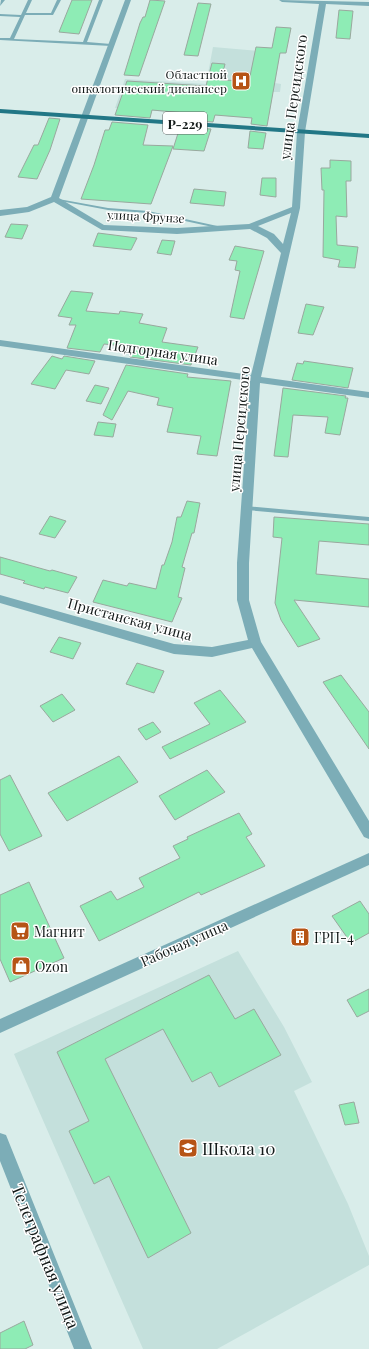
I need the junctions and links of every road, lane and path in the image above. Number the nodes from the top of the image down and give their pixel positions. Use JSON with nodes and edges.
{"nodes":[{"id":1,"x":3,"y":0,"type":"edge"},
{"id":2,"x":30,"y":0,"type":"edge"},
{"id":3,"x":59,"y":0,"type":"edge"},
{"id":4,"x":101,"y":0,"type":"edge"},
{"id":5,"x":128,"y":0,"type":"edge"},
{"id":6,"x":282,"y":0,"type":"edge"},
{"id":7,"x":322,"y":1,"type":"edge"},
{"id":8,"x":369,"y":4,"type":"edge"},
{"id":9,"x":0,"y":5,"type":"edge"},
{"id":10,"x":0,"y":15,"type":"edge"},
{"id":11,"x":23,"y":15,"type":"junction"},
{"id":12,"x":0,"y":39,"type":"edge"},
{"id":13,"x":12,"y":39,"type":"junction"},
{"id":14,"x":84,"y":44,"type":"junction"},
{"id":15,"x":111,"y":46,"type":"junction"},
{"id":16,"x":0,"y":111,"type":"edge"},
{"id":17,"x":86,"y":116,"type":"junction"},
{"id":18,"x":300,"y":132,"type":"junction"},
{"id":19,"x":369,"y":136,"type":"edge"},
{"id":20,"x":55,"y":199,"type":"junction"},
{"id":21,"x":296,"y":208,"type":"junction"},
{"id":22,"x":0,"y":213,"type":"edge"},
{"id":23,"x":250,"y":226,"type":"junction"},
{"id":24,"x":228,"y":228,"type":"junction"},
{"id":25,"x":285,"y":253,"type":"junction"},
{"id":26,"x":0,"y":343,"type":"edge"},
{"id":27,"x":255,"y":380,"type":"junction"},
{"id":28,"x":369,"y":395,"type":"edge"},
{"id":29,"x":247,"y":508,"type":"junction"},
{"id":30,"x":369,"y":519,"type":"edge"},
{"id":31,"x":0,"y":599,"type":"edge"},
{"id":32,"x":255,"y":643,"type":"junction"},
{"id":33,"x":369,"y":833,"type":"edge"},
{"id":34,"x":369,"y":859,"type":"edge"},
{"id":35,"x":0,"y":1026,"type":"edge"},
{"id":36,"x":0,"y":1141,"type":"edge"},
{"id":37,"x":83,"y":1349,"type":"edge"}],
"edges":[{"from":1,"to":9,"type":"lane"},
{"from":2,"to":11,"type":"lane"},
{"from":3,"to":11,"type":"lane"},
{"from":4,"to":14,"type":"lane"},
{"from":5,"to":15,"type":"street"},
{"from":6,"to":7,"type":"street"},
{"from":7,"to":8,"type":"street"},
{"from":7,"to":18,"type":"street","name":"улица Персидского"},
{"from":10,"to":11,"type":"lane"},
{"from":11,"to":13,"type":"lane"},
{"from":12,"to":13,"type":"lane"},
{"from":13,"to":14,"type":"lane"},
{"from":14,"to":15,"type":"lane"},
{"from":15,"to":17,"type":"street"},
{"from":16,"to":17,"type":"main road","number":"Р-229"},
{"from":17,"to":18,"type":"main road","number":"Р-229"},
{"from":17,"to":20,"type":"street"},
{"from":18,"to":19,"type":"main road","number":"Р-229"},
{"from":18,"to":21,"type":"street","name":"улица Персидского"},
{"from":20,"to":22,"type":"street"},
{"from":20,"to":24,"type":"lane"},
{"from":20,"to":24,"type":"street","name":"улица Фрунзе"},
{"from":21,"to":23,"type":"street","name":"улица Фрунзе"},
{"from":21,"to":25,"type":"street","name":"улица Персидского"},
{"from":23,"to":24,"type":"street","name":"улица Фрунзе"},
{"from":23,"to":25,"type":"street"},
{"from":25,"to":27,"type":"street","name":"улица Персидского"},
{"from":26,"to":27,"type":"street","name":"Подгорная улица"},
{"from":27,"to":28,"type":"street","name":"Подгорная улица"},
{"from":27,"to":29,"type":"street","name":"улица Персидского"},
{"from":29,"to":30,"type":"lane"},
{"from":29,"to":32,"type":"street","name":"улица Персидского"},
{"from":31,"to":32,"type":"street","name":"Пристанская улица"},
{"from":32,"to":33,"type":"street","name":"улица Персидского"},
{"from":34,"to":35,"type":"street","name":"Рабочая улица"},
{"from":36,"to":37,"type":"street","name":"Телеграфная улица"}]}
